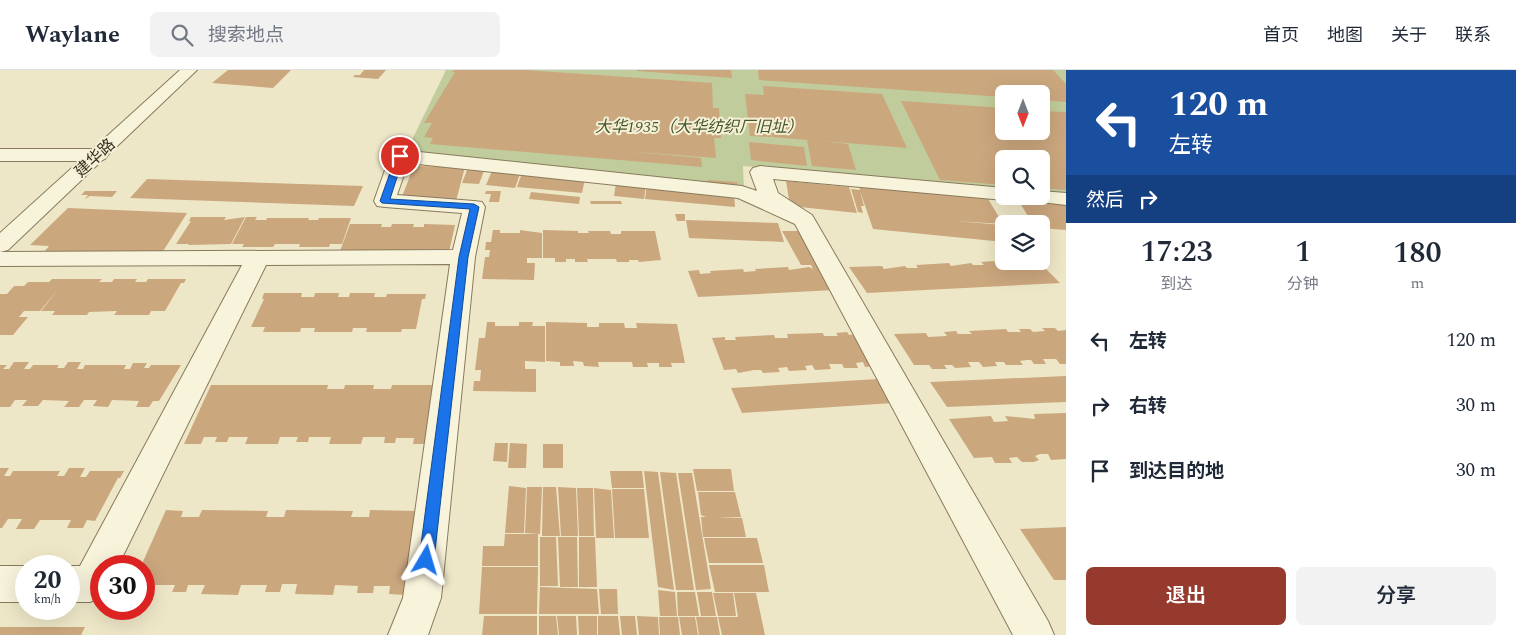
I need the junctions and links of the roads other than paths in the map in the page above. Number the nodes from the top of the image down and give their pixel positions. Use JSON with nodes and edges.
{"nodes":[{"id":1,"x":190,"y":70,"type":"edge"},
{"id":2,"x":0,"y":155,"type":"edge"},
{"id":3,"x":98,"y":155,"type":"junction"},
{"id":4,"x":995,"y":193,"type":"edge"},
{"id":5,"x":1050,"y":198,"type":"edge"},
{"id":6,"x":1066,"y":199,"type":"edge"},
{"id":7,"x":804,"y":220,"type":"junction"},
{"id":8,"x":0,"y":245,"type":"edge"},
{"id":9,"x":464,"y":257,"type":"junction"},
{"id":10,"x":258,"y":258,"type":"junction"},
{"id":11,"x":0,"y":259,"type":"edge"},
{"id":12,"x":0,"y":584,"type":"edge"},
{"id":13,"x":15,"y":584,"type":"edge"},
{"id":14,"x":80,"y":584,"type":"edge"},
{"id":15,"x":408,"y":635,"type":"edge"},
{"id":16,"x":1034,"y":635,"type":"edge"}],
"edges":[{"from":1,"to":3,"type":"street","name":"建华路"},
{"from":2,"to":3,"type":"street"},
{"from":3,"to":8,"type":"street","name":"建华路"},
{"from":4,"to":7,"type":"street"},
{"from":5,"to":6,"type":"street"},
{"from":7,"to":9,"type":"street"},
{"from":7,"to":16,"type":"street"},
{"from":9,"to":10,"type":"street"},
{"from":9,"to":15,"type":"street"},
{"from":10,"to":11,"type":"street"},
{"from":10,"to":14,"type":"street"},
{"from":12,"to":13,"type":"street"}]}
